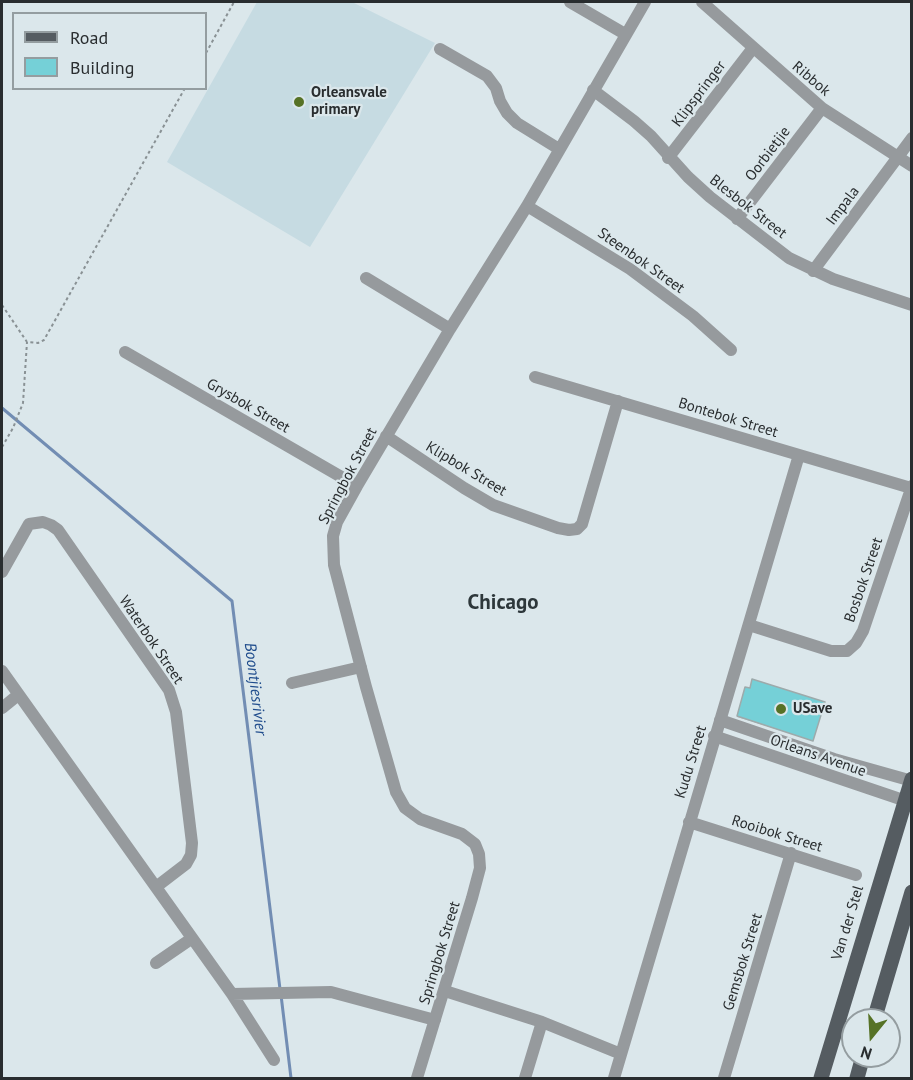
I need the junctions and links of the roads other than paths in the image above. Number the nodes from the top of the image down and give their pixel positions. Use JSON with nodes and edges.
{"nodes":[{"id":1,"x":570,"y":2,"type":"edge"},
{"id":2,"x":645,"y":2,"type":"edge"},
{"id":3,"x":702,"y":2,"type":"edge"},
{"id":4,"x":625,"y":34,"type":"junction"},
{"id":5,"x":753,"y":48,"type":"junction"},
{"id":6,"x":440,"y":49,"type":"dead end"},
{"id":7,"x":592,"y":90,"type":"junction"},
{"id":8,"x":822,"y":108,"type":"junction"},
{"id":9,"x":912,"y":138,"type":"edge"},
{"id":10,"x":560,"y":149,"type":"junction"},
{"id":11,"x":668,"y":158,"type":"junction"},
{"id":12,"x":898,"y":158,"type":"junction"},
{"id":13,"x":912,"y":166,"type":"edge"},
{"id":14,"x":527,"y":206,"type":"junction"},
{"id":15,"x":737,"y":219,"type":"junction"},
{"id":16,"x":813,"y":271,"type":"junction"},
{"id":17,"x":366,"y":278,"type":"dead end"},
{"id":18,"x":912,"y":305,"type":"edge"},
{"id":19,"x":450,"y":329,"type":"junction"},
{"id":20,"x":731,"y":350,"type":"dead end"},
{"id":21,"x":124,"y":352,"type":"dead end"},
{"id":22,"x":536,"y":377,"type":"dead end"},
{"id":23,"x":618,"y":401,"type":"junction"},
{"id":24,"x":386,"y":436,"type":"junction"},
{"id":25,"x":799,"y":455,"type":"junction"},
{"id":26,"x":357,"y":486,"type":"junction"},
{"id":27,"x":911,"y":487,"type":"edge"},
{"id":28,"x":2,"y":572,"type":"edge"},
{"id":29,"x":749,"y":625,"type":"junction"},
{"id":30,"x":361,"y":667,"type":"junction"},
{"id":31,"x":2,"y":671,"type":"edge"},
{"id":32,"x":292,"y":683,"type":"dead end"},
{"id":33,"x":18,"y":695,"type":"junction"},
{"id":34,"x":2,"y":708,"type":"edge"},
{"id":35,"x":720,"y":720,"type":"junction"},
{"id":36,"x":714,"y":736,"type":"junction"},
{"id":37,"x":911,"y":780,"type":"edge"},
{"id":38,"x":908,"y":802,"type":"edge"},
{"id":39,"x":689,"y":822,"type":"junction"},
{"id":40,"x":791,"y":854,"type":"junction"},
{"id":41,"x":856,"y":875,"type":"dead end"},
{"id":42,"x":156,"y":887,"type":"junction"},
{"id":43,"x":912,"y":892,"type":"edge"},
{"id":44,"x":191,"y":939,"type":"junction"},
{"id":45,"x":156,"y":963,"type":"dead end"},
{"id":46,"x":445,"y":991,"type":"junction"},
{"id":47,"x":232,"y":994,"type":"junction"},
{"id":48,"x":878,"y":1008,"type":"edge"},
{"id":49,"x":435,"y":1020,"type":"junction"},
{"id":50,"x":542,"y":1022,"type":"junction"},
{"id":51,"x":621,"y":1054,"type":"junction"},
{"id":52,"x":274,"y":1060,"type":"dead end"},
{"id":53,"x":417,"y":1078,"type":"edge"},
{"id":54,"x":525,"y":1078,"type":"edge"},
{"id":55,"x":614,"y":1078,"type":"edge"},
{"id":56,"x":724,"y":1078,"type":"edge"},
{"id":57,"x":821,"y":1078,"type":"edge"}],
"edges":[{"from":1,"to":4,"type":"street"},
{"from":2,"to":4,"type":"street","name":"Springbok Street"},
{"from":3,"to":5,"type":"street","name":"Ribbok"},
{"from":4,"to":7,"type":"street","name":"Springbok Street"},
{"from":5,"to":8,"type":"street","name":"Ribbok"},
{"from":5,"to":11,"type":"street","name":"Klipspringer"},
{"from":6,"to":10,"type":"street"},
{"from":7,"to":10,"type":"street","name":"Springbok Street"},
{"from":7,"to":11,"type":"street","name":"Blesbok Street"},
{"from":8,"to":12,"type":"street","name":"Ribbok"},
{"from":8,"to":15,"type":"street","name":"Oorbietjie"},
{"from":9,"to":12,"type":"street","name":"Impala"},
{"from":10,"to":14,"type":"street","name":"Springbok Street"},
{"from":11,"to":15,"type":"street","name":"Blesbok Street"},
{"from":12,"to":13,"type":"street","name":"Ribbok"},
{"from":12,"to":16,"type":"street","name":"Impala"},
{"from":14,"to":19,"type":"street","name":"Springbok Street"},
{"from":14,"to":20,"type":"street","name":"Steenbok Street"},
{"from":15,"to":16,"type":"street","name":"Blesbok Street"},
{"from":16,"to":18,"type":"street","name":"Blesbok Street"},
{"from":17,"to":19,"type":"street"},
{"from":19,"to":24,"type":"street","name":"Springbok Street"},
{"from":21,"to":26,"type":"street","name":"Grysbok Street"},
{"from":22,"to":23,"type":"street","name":"Bontebok Street"},
{"from":23,"to":24,"type":"street","name":"Klipbok Street"},
{"from":23,"to":25,"type":"street","name":"Bontebok Street"},
{"from":24,"to":26,"type":"street","name":"Springbok Street"},
{"from":25,"to":27,"type":"street","name":"Bontebok Street"},
{"from":25,"to":29,"type":"street","name":"Kudu Street"},
{"from":26,"to":30,"type":"street","name":"Springbok Street"},
{"from":27,"to":29,"type":"street","name":"Bosbok Street"},
{"from":28,"to":42,"type":"street","name":"Waterbok Street"},
{"from":29,"to":35,"type":"street","name":"Kudu Street"},
{"from":30,"to":32,"type":"street"},
{"from":30,"to":46,"type":"street","name":"Springbok Street"},
{"from":31,"to":33,"type":"street"},
{"from":33,"to":34,"type":"street"},
{"from":33,"to":42,"type":"street"},
{"from":35,"to":36,"type":"street","name":"Kudu Street"},
{"from":35,"to":37,"type":"street","name":"Orleans Avenue"},
{"from":36,"to":38,"type":"street","name":"Orleans Avenue"},
{"from":36,"to":39,"type":"street","name":"Kudu Street"},
{"from":37,"to":38,"type":"main road","name":"Van der Stel"},
{"from":38,"to":57,"type":"main road","name":"Van der Stel"},
{"from":39,"to":40,"type":"street","name":"Rooibok Street"},
{"from":39,"to":51,"type":"street","name":"Kudu Street"},
{"from":40,"to":41,"type":"street","name":"Rooibok Street"},
{"from":40,"to":56,"type":"street","name":"Gemsbok Street"},
{"from":42,"to":44,"type":"street"},
{"from":43,"to":48,"type":"main road"},
{"from":44,"to":45,"type":"street"},
{"from":44,"to":47,"type":"street"},
{"from":46,"to":49,"type":"street","name":"Springbok Street"},
{"from":46,"to":50,"type":"street"},
{"from":47,"to":49,"type":"street"},
{"from":47,"to":52,"type":"street"},
{"from":49,"to":53,"type":"street","name":"Springbok Street"},
{"from":50,"to":51,"type":"street"},
{"from":50,"to":54,"type":"street"},
{"from":51,"to":55,"type":"street","name":"Kudu Street"}]}
